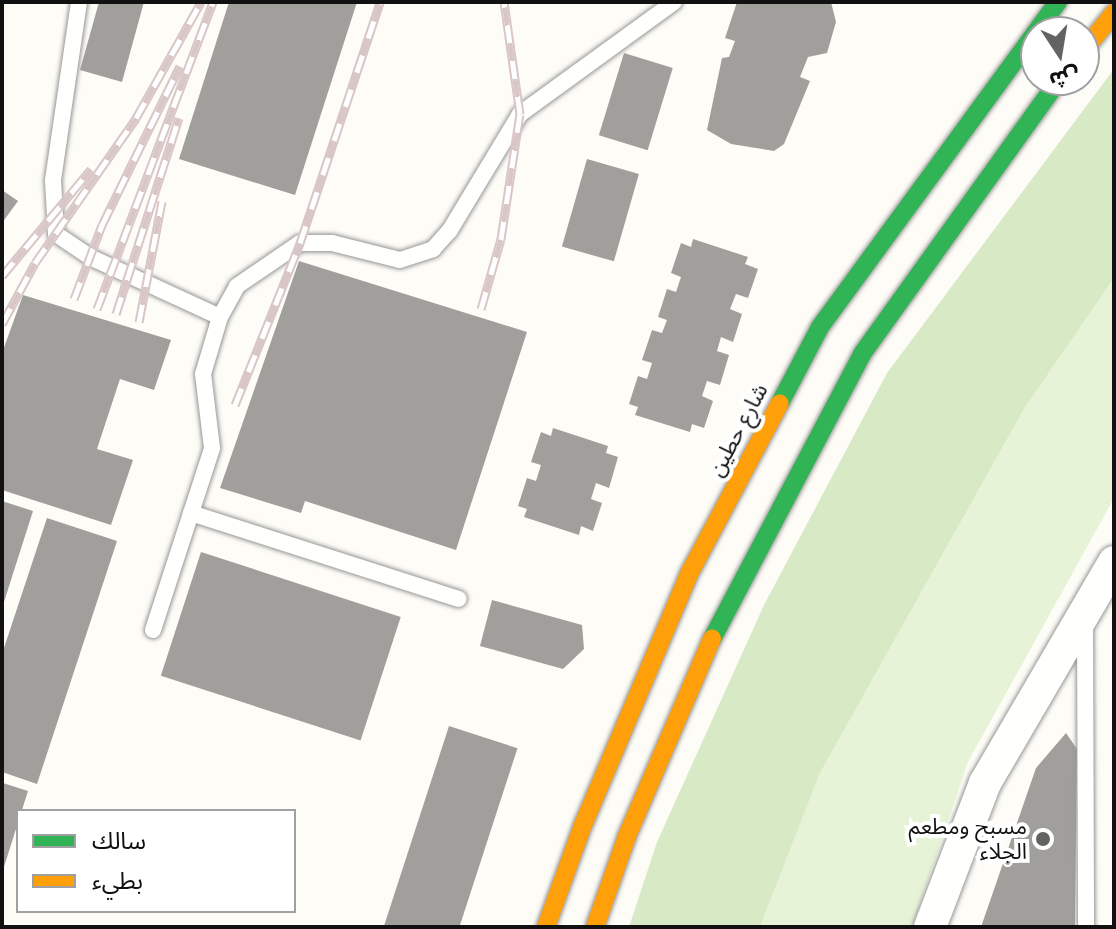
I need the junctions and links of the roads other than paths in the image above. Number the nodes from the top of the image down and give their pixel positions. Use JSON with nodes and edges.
{"nodes":[{"id":1,"x":79,"y":2,"type":"edge"},
{"id":2,"x":674,"y":2,"type":"edge"},
{"id":3,"x":1058,"y":2,"type":"edge"},
{"id":4,"x":1114,"y":13,"type":"edge"},
{"id":5,"x":1100,"y":30,"type":"edge"},
{"id":6,"x":1047,"y":96,"type":"edge"},
{"id":7,"x":220,"y":317,"type":"junction"},
{"id":8,"x":191,"y":513,"type":"junction"},
{"id":9,"x":1114,"y":562,"type":"edge"},
{"id":10,"x":459,"y":599,"type":"dead end"},
{"id":11,"x":1085,"y":612,"type":"junction"},
{"id":12,"x":153,"y":630,"type":"dead end"},
{"id":13,"x":546,"y":927,"type":"edge"},
{"id":14,"x":595,"y":927,"type":"edge"},
{"id":15,"x":930,"y":927,"type":"edge"},
{"id":16,"x":1086,"y":927,"type":"edge"}],
"edges":[{"from":1,"to":7,"type":"lane"},
{"from":2,"to":7,"type":"lane"},
{"from":3,"to":13,"type":"main road","name":"شارع حطين"},
{"from":4,"to":5,"type":"main road"},
{"from":6,"to":14,"type":"main road"},
{"from":7,"to":8,"type":"lane"},
{"from":8,"to":10,"type":"lane"},
{"from":8,"to":12,"type":"lane"},
{"from":9,"to":11,"type":"street"},
{"from":11,"to":15,"type":"street"},
{"from":11,"to":16,"type":"lane"}]}
